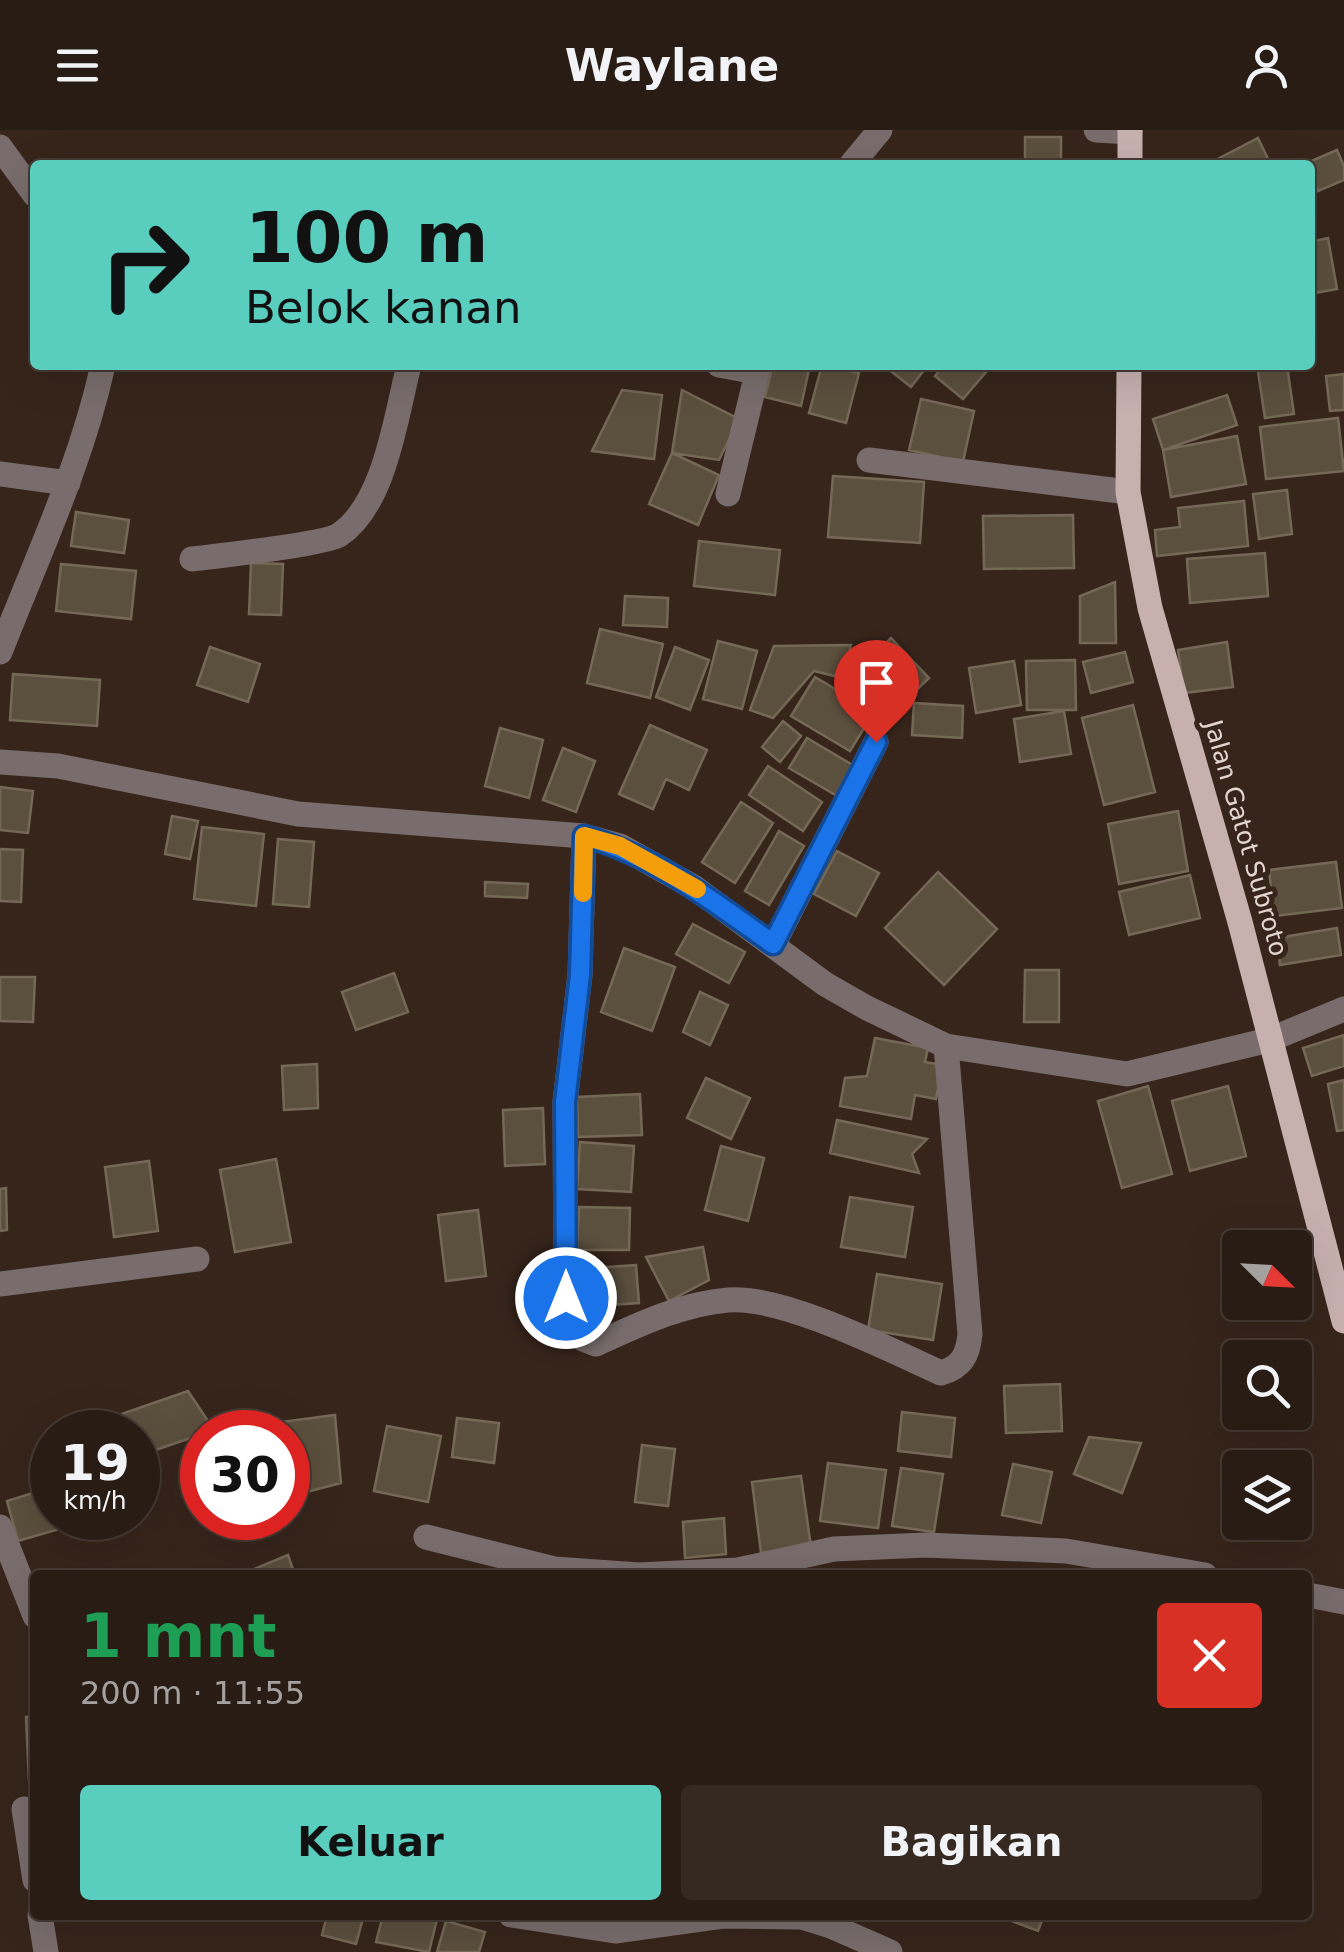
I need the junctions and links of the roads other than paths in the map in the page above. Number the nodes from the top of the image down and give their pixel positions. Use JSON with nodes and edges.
{"nodes":[{"id":1,"x":880,"y":130,"type":"edge"},
{"id":2,"x":1096,"y":130,"type":"edge"},
{"id":3,"x":1130,"y":131,"type":"edge"},
{"id":4,"x":0,"y":147,"type":"edge"},
{"id":5,"x":855,"y":160,"type":"edge"},
{"id":6,"x":1130,"y":160,"type":"edge"},
{"id":7,"x":30,"y":188,"type":"edge"},
{"id":8,"x":102,"y":370,"type":"edge"},
{"id":9,"x":408,"y":370,"type":"edge"},
{"id":10,"x":757,"y":370,"type":"edge"},
{"id":11,"x":1129,"y":370,"type":"edge"},
{"id":12,"x":869,"y":460,"type":"dead end"},
{"id":13,"x":0,"y":474,"type":"edge"},
{"id":14,"x":68,"y":483,"type":"junction"},
{"id":15,"x":1128,"y":492,"type":"junction"},
{"id":16,"x":728,"y":494,"type":"dead end"},
{"id":17,"x":192,"y":560,"type":"dead end"},
{"id":18,"x":0,"y":652,"type":"edge"},
{"id":19,"x":876,"y":742,"type":"dead end"},
{"id":20,"x":0,"y":762,"type":"edge"},
{"id":21,"x":584,"y":836,"type":"junction"},
{"id":22,"x":773,"y":944,"type":"junction"},
{"id":23,"x":1344,"y":1008,"type":"edge"},
{"id":24,"x":1269,"y":1040,"type":"junction"},
{"id":25,"x":946,"y":1046,"type":"junction"},
{"id":26,"x":197,"y":1259,"type":"dead end"},
{"id":27,"x":0,"y":1284,"type":"edge"},
{"id":28,"x":1344,"y":1321,"type":"edge"},
{"id":29,"x":0,"y":1527,"type":"edge"},
{"id":30,"x":426,"y":1536,"type":"dead end"},
{"id":31,"x":554,"y":1570,"type":"edge"},
{"id":32,"x":738,"y":1570,"type":"edge"},
{"id":33,"x":1176,"y":1570,"type":"edge"},
{"id":34,"x":1312,"y":1596,"type":"edge"},
{"id":35,"x":1344,"y":1602,"type":"edge"},
{"id":36,"x":30,"y":1603,"type":"edge"},
{"id":37,"x":20,"y":1807,"type":"edge"},
{"id":38,"x":30,"y":1856,"type":"edge"},
{"id":39,"x":41,"y":1920,"type":"edge"},
{"id":40,"x":544,"y":1920,"type":"edge"},
{"id":41,"x":694,"y":1920,"type":"edge"},
{"id":42,"x":812,"y":1920,"type":"edge"},
{"id":43,"x":46,"y":1952,"type":"edge"},
{"id":44,"x":890,"y":1952,"type":"edge"}],
"edges":[{"from":1,"to":5,"type":"street"},
{"from":2,"to":3,"type":"street"},
{"from":3,"to":6,"type":"main road"},
{"from":4,"to":7,"type":"street"},
{"from":8,"to":14,"type":"street"},
{"from":9,"to":17,"type":"street"},
{"from":10,"to":16,"type":"street"},
{"from":11,"to":15,"type":"main road","name":"Jalan Gatot Subroto"},
{"from":12,"to":15,"type":"street"},
{"from":13,"to":14,"type":"street"},
{"from":14,"to":18,"type":"street"},
{"from":15,"to":24,"type":"main road","name":"Jalan Gatot Subroto"},
{"from":19,"to":22,"type":"street"},
{"from":20,"to":21,"type":"street"},
{"from":21,"to":22,"type":"street"},
{"from":21,"to":25,"type":"street"},
{"from":22,"to":25,"type":"street"},
{"from":23,"to":24,"type":"street"},
{"from":24,"to":25,"type":"street"},
{"from":24,"to":28,"type":"main road","name":"Jalan Gatot Subroto"},
{"from":26,"to":27,"type":"street"},
{"from":29,"to":36,"type":"street"},
{"from":30,"to":31,"type":"street"},
{"from":32,"to":33,"type":"street"},
{"from":34,"to":35,"type":"street"},
{"from":37,"to":38,"type":"street"},
{"from":39,"to":43,"type":"street"},
{"from":40,"to":41,"type":"street"},
{"from":42,"to":44,"type":"street"}]}
